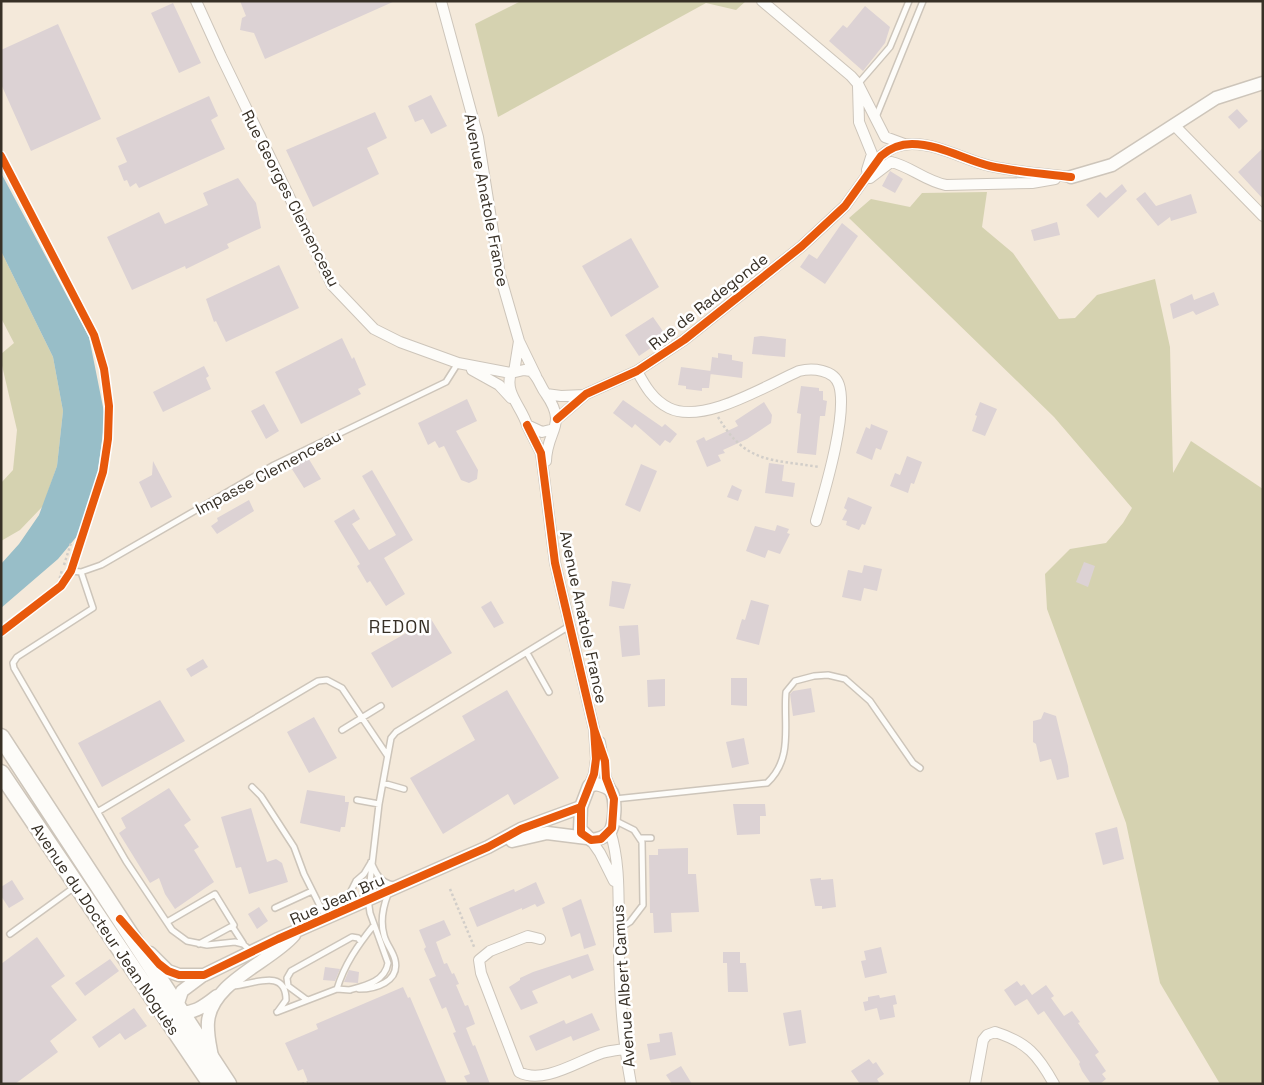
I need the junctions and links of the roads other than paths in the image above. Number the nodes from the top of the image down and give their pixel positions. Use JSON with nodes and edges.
{"nodes":[{"id":1,"x":196,"y":1,"type":"edge"},
{"id":2,"x":441,"y":1,"type":"edge"},
{"id":3,"x":762,"y":1,"type":"edge"},
{"id":4,"x":909,"y":1,"type":"edge"},
{"id":5,"x":923,"y":1,"type":"edge"},
{"id":6,"x":1263,"y":83,"type":"edge"},
{"id":7,"x":858,"y":84,"type":"junction"},
{"id":8,"x":875,"y":120,"type":"junction"},
{"id":9,"x":1175,"y":126,"type":"junction"},
{"id":10,"x":905,"y":145,"type":"junction"},
{"id":11,"x":1071,"y":177,"type":"junction"},
{"id":12,"x":862,"y":185,"type":"junction"},
{"id":13,"x":1263,"y":216,"type":"edge"},
{"id":14,"x":519,"y":342,"type":"junction"},
{"id":15,"x":458,"y":363,"type":"junction"},
{"id":16,"x":637,"y":371,"type":"junction"},
{"id":17,"x":512,"y":373,"type":"junction"},
{"id":18,"x":536,"y":376,"type":"junction"},
{"id":19,"x":546,"y":394,"type":"junction"},
{"id":20,"x":586,"y":394,"type":"junction"},
{"id":21,"x":518,"y":405,"type":"junction"},
{"id":22,"x":555,"y":424,"type":"junction"},
{"id":23,"x":526,"y":425,"type":"junction"},
{"id":24,"x":546,"y":480,"type":"junction"},
{"id":25,"x":816,"y":521,"type":"dead end"},
{"id":26,"x":71,"y":572,"type":"road end"},
{"id":27,"x":81,"y":572,"type":"junction"},
{"id":28,"x":571,"y":625,"type":"junction"},
{"id":29,"x":527,"y":653,"type":"junction"},
{"id":30,"x":549,"y":692,"type":"dead end"},
{"id":31,"x":382,"y":706,"type":"dead end"},
{"id":32,"x":362,"y":717,"type":"junction"},
{"id":33,"x":594,"y":729,"type":"junction"},
{"id":34,"x":342,"y":730,"type":"dead end"},
{"id":35,"x":1,"y":737,"type":"edge"},
{"id":36,"x":387,"y":755,"type":"junction"},
{"id":37,"x":920,"y":768,"type":"dead end"},
{"id":38,"x":1,"y":773,"type":"edge"},
{"id":39,"x":383,"y":784,"type":"junction"},
{"id":40,"x":252,"y":786,"type":"dead end"},
{"id":41,"x":589,"y":786,"type":"junction"},
{"id":42,"x":404,"y":789,"type":"dead end"},
{"id":43,"x":613,"y":795,"type":"junction"},
{"id":44,"x":358,"y":800,"type":"dead end"},
{"id":45,"x":379,"y":804,"type":"junction"},
{"id":46,"x":581,"y":808,"type":"junction"},
{"id":47,"x":98,"y":811,"type":"junction"},
{"id":48,"x":612,"y":825,"type":"junction"},
{"id":49,"x":640,"y":838,"type":"junction"},
{"id":50,"x":651,"y":838,"type":"dead end"},
{"id":51,"x":589,"y":839,"type":"junction"},
{"id":52,"x":488,"y":847,"type":"junction"},
{"id":53,"x":371,"y":862,"type":"junction"},
{"id":54,"x":76,"y":886,"type":"junction"},
{"id":55,"x":393,"y":888,"type":"junction"},
{"id":56,"x":617,"y":889,"type":"junction"},
{"id":57,"x":312,"y":891,"type":"junction"},
{"id":58,"x":368,"y":899,"type":"junction"},
{"id":59,"x":274,"y":908,"type":"dead end"},
{"id":60,"x":340,"y":912,"type":"junction"},
{"id":61,"x":120,"y":919,"type":"junction"},
{"id":62,"x":326,"y":919,"type":"junction"},
{"id":63,"x":167,"y":922,"type":"junction"},
{"id":64,"x":374,"y":925,"type":"junction"},
{"id":65,"x":232,"y":926,"type":"junction"},
{"id":66,"x":619,"y":930,"type":"junction"},
{"id":67,"x":295,"y":933,"type":"junction"},
{"id":68,"x":10,"y":934,"type":"dead end"},
{"id":69,"x":540,"y":939,"type":"dead end"},
{"id":70,"x":360,"y":942,"type":"junction"},
{"id":71,"x":198,"y":944,"type":"junction"},
{"id":72,"x":248,"y":948,"type":"junction"},
{"id":73,"x":127,"y":957,"type":"junction"},
{"id":74,"x":204,"y":975,"type":"junction"},
{"id":75,"x":228,"y":986,"type":"junction"},
{"id":76,"x":337,"y":989,"type":"junction"},
{"id":77,"x":349,"y":990,"type":"junction"},
{"id":78,"x":307,"y":1000,"type":"junction"},
{"id":79,"x":178,"y":1009,"type":"junction"},
{"id":80,"x":187,"y":1047,"type":"junction"},
{"id":81,"x":625,"y":1049,"type":"junction"},
{"id":82,"x":214,"y":1077,"type":"edge"},
{"id":83,"x":631,"y":1084,"type":"edge"},
{"id":84,"x":975,"y":1084,"type":"edge"},
{"id":85,"x":1054,"y":1084,"type":"edge"}],
"edges":[{"from":1,"to":15,"type":"street","name":"Rue Georges Clemenceau"},
{"from":2,"to":14,"type":"street","name":"Avenue Anatole France"},
{"from":3,"to":7,"type":"street"},
{"from":4,"to":7,"type":"lane"},
{"from":5,"to":8,"type":"lane"},
{"from":6,"to":9,"type":"street"},
{"from":7,"to":8,"type":"street"},
{"from":7,"to":12,"type":"street"},
{"from":8,"to":10,"type":"street"},
{"from":9,"to":11,"type":"street"},
{"from":9,"to":13,"type":"street"},
{"from":10,"to":11,"type":"street"},
{"from":10,"to":12,"type":"street"},
{"from":11,"to":12,"type":"street"},
{"from":12,"to":16,"type":"street","name":"Rue de Radegonde"},
{"from":14,"to":17,"type":"street","name":"Avenue Anatole France"},
{"from":14,"to":18,"type":"street","name":"Avenue Anatole France"},
{"from":15,"to":17,"type":"street","name":"Rue Georges Clemenceau"},
{"from":15,"to":21,"type":"street","name":"Rue Georges Clemenceau"},
{"from":15,"to":27,"type":"lane","name":"Impasse Clemenceau"},
{"from":16,"to":20,"type":"street","name":"Rue de Radegonde"},
{"from":16,"to":25,"type":"street"},
{"from":17,"to":18,"type":"street","name":"Rue Georges Clemenceau"},
{"from":17,"to":21,"type":"street","name":"Avenue Anatole France"},
{"from":18,"to":19,"type":"street","name":"Avenue Anatole France"},
{"from":19,"to":20,"type":"street","name":"Rue de Radegonde"},
{"from":19,"to":22,"type":"street","name":"Avenue Anatole France"},
{"from":20,"to":22,"type":"street","name":"Rue de Radegonde"},
{"from":21,"to":23,"type":"street","name":"Avenue Anatole France"},
{"from":22,"to":23,"type":"street"},
{"from":22,"to":24,"type":"street","name":"Avenue Anatole France"},
{"from":23,"to":24,"type":"street","name":"Avenue Anatole France"},
{"from":24,"to":28,"type":"street","name":"Avenue Anatole France"},
{"from":26,"to":27,"type":"lane","name":"Impasse Clemenceau"},
{"from":27,"to":47,"type":"lane"},
{"from":28,"to":29,"type":"lane"},
{"from":28,"to":33,"type":"street","name":"Avenue Anatole France"},
{"from":29,"to":30,"type":"lane"},
{"from":29,"to":36,"type":"lane"},
{"from":31,"to":32,"type":"lane"},
{"from":32,"to":34,"type":"lane"},
{"from":32,"to":36,"type":"lane"},
{"from":32,"to":47,"type":"lane"},
{"from":33,"to":41,"type":"street","name":"Avenue Anatole France"},
{"from":33,"to":43,"type":"street","name":"Avenue Anatole France"},
{"from":35,"to":61,"type":"main road","name":"Avenue du Docteur Jean Noguès"},
{"from":36,"to":39,"type":"lane"},
{"from":37,"to":43,"type":"lane"},
{"from":38,"to":54,"type":"main road","name":"Avenue du Docteur Jean Noguès"},
{"from":39,"to":42,"type":"lane"},
{"from":39,"to":45,"type":"lane"},
{"from":40,"to":57,"type":"lane"},
{"from":41,"to":43,"type":"street"},
{"from":41,"to":46,"type":"street"},
{"from":43,"to":48,"type":"street"},
{"from":44,"to":45,"type":"lane"},
{"from":45,"to":53,"type":"lane"},
{"from":46,"to":51,"type":"street"},
{"from":46,"to":52,"type":"street","name":"Rue Jean Bru"},
{"from":47,"to":63,"type":"lane"},
{"from":48,"to":49,"type":"lane"},
{"from":48,"to":51,"type":"street"},
{"from":48,"to":56,"type":"street","name":"Avenue Albert Camus"},
{"from":49,"to":50,"type":"lane"},
{"from":49,"to":66,"type":"lane"},
{"from":51,"to":52,"type":"street","name":"Rue Jean Bru"},
{"from":51,"to":56,"type":"street","name":"Avenue Albert Camus"},
{"from":52,"to":55,"type":"street","name":"Rue Jean Bru"},
{"from":53,"to":55,"type":"lane"},
{"from":53,"to":58,"type":"lane"},
{"from":53,"to":60,"type":"lane"},
{"from":54,"to":68,"type":"lane"},
{"from":54,"to":73,"type":"main road","name":"Avenue du Docteur Jean Noguès"},
{"from":55,"to":58,"type":"street","name":"Rue Jean Bru"},
{"from":55,"to":77,"type":"lane"},
{"from":56,"to":66,"type":"street","name":"Avenue Albert Camus"},
{"from":57,"to":59,"type":"lane"},
{"from":57,"to":62,"type":"lane"},
{"from":58,"to":60,"type":"street","name":"Rue Jean Bru"},
{"from":58,"to":64,"type":"lane"},
{"from":60,"to":62,"type":"street","name":"Rue Jean Bru"},
{"from":61,"to":74,"type":"street","name":"Rue Jean Bru"},
{"from":61,"to":79,"type":"main road","name":"Avenue du Docteur Jean Noguès"},
{"from":62,"to":67,"type":"street","name":"Rue Jean Bru"},
{"from":63,"to":65,"type":"lane"},
{"from":63,"to":71,"type":"lane"},
{"from":64,"to":70,"type":"lane"},
{"from":64,"to":77,"type":"lane"},
{"from":65,"to":71,"type":"lane"},
{"from":65,"to":72,"type":"lane"},
{"from":66,"to":81,"type":"street","name":"Avenue Albert Camus"},
{"from":67,"to":72,"type":"street","name":"Rue Jean Bru"},
{"from":67,"to":75,"type":"street","name":"Rue Jean Bru"},
{"from":69,"to":81,"type":"street"},
{"from":70,"to":76,"type":"lane"},
{"from":70,"to":78,"type":"lane"},
{"from":71,"to":72,"type":"lane"},
{"from":72,"to":74,"type":"street","name":"Rue Jean Bru"},
{"from":73,"to":79,"type":"street"},
{"from":73,"to":80,"type":"main road","name":"Avenue du Docteur Jean Noguès"},
{"from":74,"to":79,"type":"street","name":"Rue Jean Bru"},
{"from":75,"to":78,"type":"lane"},
{"from":75,"to":79,"type":"street","name":"Rue Jean Bru"},
{"from":75,"to":82,"type":"street","name":"Rue Jean Bru"},
{"from":76,"to":77,"type":"lane"},
{"from":76,"to":78,"type":"lane"},
{"from":79,"to":80,"type":"street"},
{"from":79,"to":82,"type":"main road","name":"Avenue du Docteur Jean Noguès"},
{"from":80,"to":82,"type":"main road","name":"Avenue du Docteur Jean Noguès"},
{"from":81,"to":83,"type":"street","name":"Avenue Albert Camus"},
{"from":84,"to":85,"type":"street"}]}
